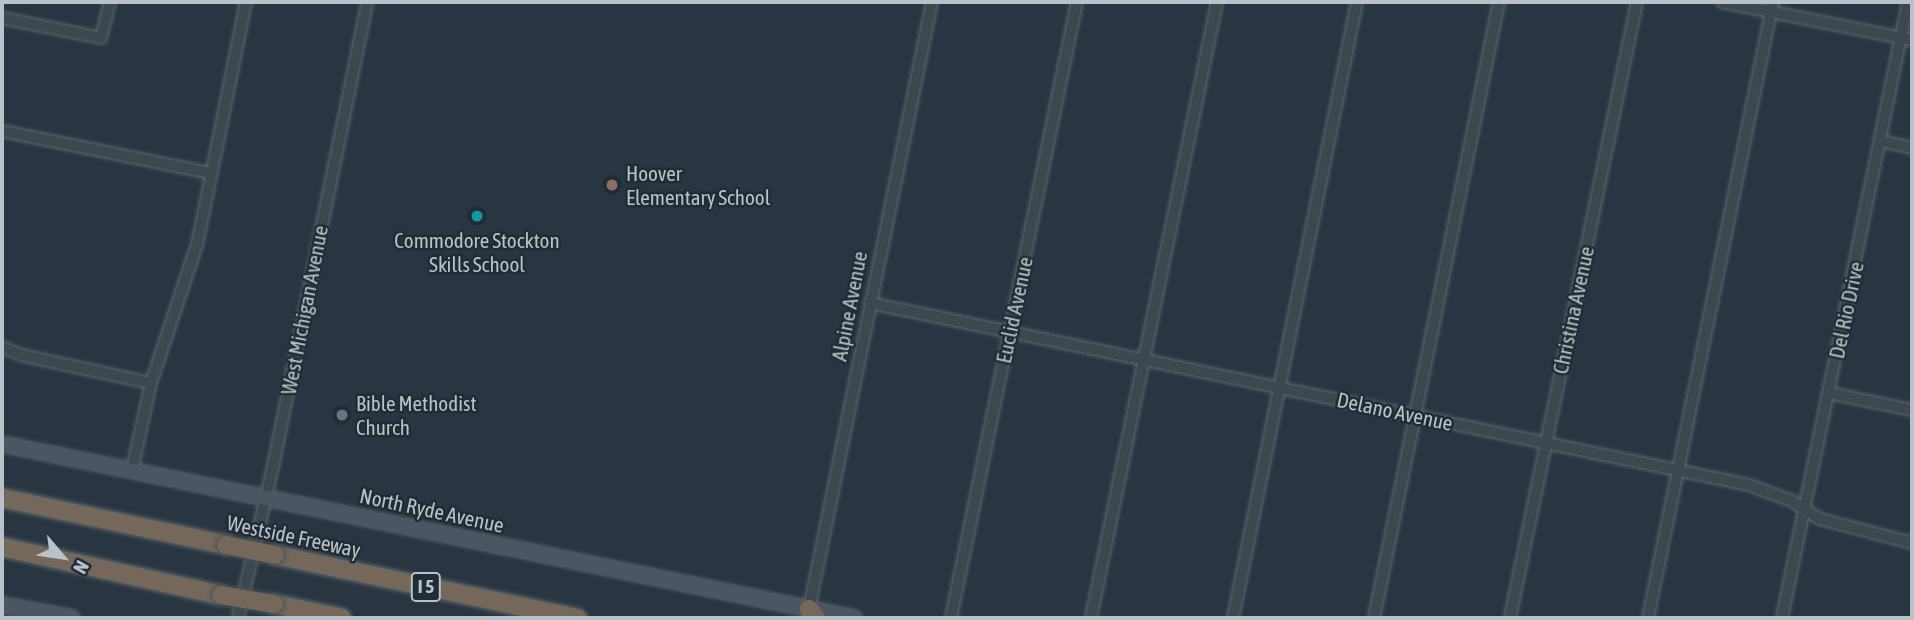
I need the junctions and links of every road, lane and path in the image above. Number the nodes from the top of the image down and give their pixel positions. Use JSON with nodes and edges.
{"nodes":[{"id":1,"x":110,"y":2,"type":"edge"},
{"id":2,"x":246,"y":2,"type":"edge"},
{"id":3,"x":367,"y":2,"type":"edge"},
{"id":4,"x":932,"y":2,"type":"edge"},
{"id":5,"x":1077,"y":2,"type":"edge"},
{"id":6,"x":1217,"y":2,"type":"edge"},
{"id":7,"x":1357,"y":2,"type":"edge"},
{"id":8,"x":1499,"y":2,"type":"edge"},
{"id":9,"x":1637,"y":2,"type":"edge"},
{"id":10,"x":1722,"y":2,"type":"edge"},
{"id":11,"x":1908,"y":2,"type":"edge"},
{"id":12,"x":1772,"y":7,"type":"edge"},
{"id":13,"x":2,"y":18,"type":"edge"},
{"id":14,"x":1907,"y":39,"type":"edge"},
{"id":15,"x":2,"y":131,"type":"edge"},
{"id":16,"x":1880,"y":141,"type":"junction"},
{"id":17,"x":1912,"y":148,"type":"edge"},
{"id":18,"x":210,"y":173,"type":"junction"},
{"id":19,"x":870,"y":303,"type":"junction"},
{"id":20,"x":1010,"y":330,"type":"junction"},
{"id":21,"x":2,"y":347,"type":"edge"},
{"id":22,"x":1143,"y":358,"type":"junction"},
{"id":23,"x":151,"y":383,"type":"junction"},
{"id":24,"x":1280,"y":386,"type":"junction"},
{"id":25,"x":1829,"y":393,"type":"junction"},
{"id":26,"x":1912,"y":410,"type":"edge"},
{"id":27,"x":1416,"y":415,"type":"junction"},
{"id":28,"x":1546,"y":442,"type":"junction"},
{"id":29,"x":2,"y":444,"type":"edge"},
{"id":30,"x":1677,"y":469,"type":"junction"},
{"id":31,"x":132,"y":470,"type":"junction"},
{"id":32,"x":264,"y":497,"type":"junction"},
{"id":33,"x":2,"y":498,"type":"edge"},
{"id":34,"x":1805,"y":509,"type":"junction"},
{"id":35,"x":1912,"y":543,"type":"edge"},
{"id":36,"x":2,"y":547,"type":"edge"},
{"id":37,"x":2,"y":605,"type":"edge"},
{"id":38,"x":810,"y":615,"type":"edge"},
{"id":39,"x":72,"y":618,"type":"edge"},
{"id":40,"x":238,"y":618,"type":"edge"},
{"id":41,"x":342,"y":618,"type":"edge"},
{"id":42,"x":577,"y":618,"type":"edge"},
{"id":43,"x":854,"y":618,"type":"edge"},
{"id":44,"x":951,"y":618,"type":"edge"},
{"id":45,"x":1091,"y":618,"type":"edge"},
{"id":46,"x":1233,"y":618,"type":"edge"},
{"id":47,"x":1374,"y":618,"type":"edge"},
{"id":48,"x":1510,"y":618,"type":"edge"},
{"id":49,"x":1648,"y":618,"type":"edge"},
{"id":50,"x":1782,"y":618,"type":"edge"}],
"edges":[{"from":1,"to":13,"type":"street"},
{"from":2,"to":18,"type":"street"},
{"from":3,"to":32,"type":"street","name":"West Michigan Avenue"},
{"from":4,"to":19,"type":"street","name":"Alpine Avenue"},
{"from":5,"to":20,"type":"street","name":"Euclid Avenue"},
{"from":6,"to":22,"type":"street"},
{"from":7,"to":24,"type":"street"},
{"from":8,"to":27,"type":"street"},
{"from":9,"to":28,"type":"street","name":"Christina Avenue"},
{"from":10,"to":12,"type":"street"},
{"from":11,"to":14,"type":"street","name":"Del Rio Drive"},
{"from":12,"to":14,"type":"street"},
{"from":12,"to":30,"type":"street"},
{"from":14,"to":16,"type":"street","name":"Del Rio Drive"},
{"from":15,"to":18,"type":"street"},
{"from":16,"to":17,"type":"street"},
{"from":16,"to":25,"type":"street","name":"Del Rio Drive"},
{"from":18,"to":23,"type":"street"},
{"from":19,"to":20,"type":"street","name":"Delano Avenue"},
{"from":19,"to":38,"type":"street","name":"Alpine Avenue"},
{"from":20,"to":22,"type":"street","name":"Delano Avenue"},
{"from":20,"to":44,"type":"street","name":"Euclid Avenue"},
{"from":21,"to":23,"type":"street"},
{"from":22,"to":24,"type":"street","name":"Delano Avenue"},
{"from":22,"to":45,"type":"street"},
{"from":23,"to":31,"type":"street"},
{"from":24,"to":27,"type":"street","name":"Delano Avenue"},
{"from":24,"to":46,"type":"street"},
{"from":25,"to":26,"type":"street"},
{"from":25,"to":34,"type":"street","name":"Del Rio Drive"},
{"from":27,"to":28,"type":"street","name":"Delano Avenue"},
{"from":27,"to":47,"type":"street"},
{"from":28,"to":30,"type":"street","name":"Delano Avenue"},
{"from":28,"to":48,"type":"street","name":"Christina Avenue"},
{"from":29,"to":31,"type":"street","name":"North Ryde Avenue"},
{"from":30,"to":34,"type":"street","name":"Delano Avenue"},
{"from":30,"to":49,"type":"street"},
{"from":31,"to":32,"type":"street","name":"North Ryde Avenue"},
{"from":32,"to":38,"type":"street","name":"North Ryde Avenue"},
{"from":32,"to":40,"type":"street","name":"West Michigan Avenue"},
{"from":33,"to":42,"type":"highway","name":"Westside Freeway","number":"I 5","bridge":true},
{"from":34,"to":35,"type":"street","name":"Delano Avenue"},
{"from":34,"to":50,"type":"street","name":"Del Rio Drive"},
{"from":36,"to":41,"type":"highway","bridge":true},
{"from":37,"to":39,"type":"street"},
{"from":38,"to":43,"type":"street","name":"North Ryde Avenue"}]}
